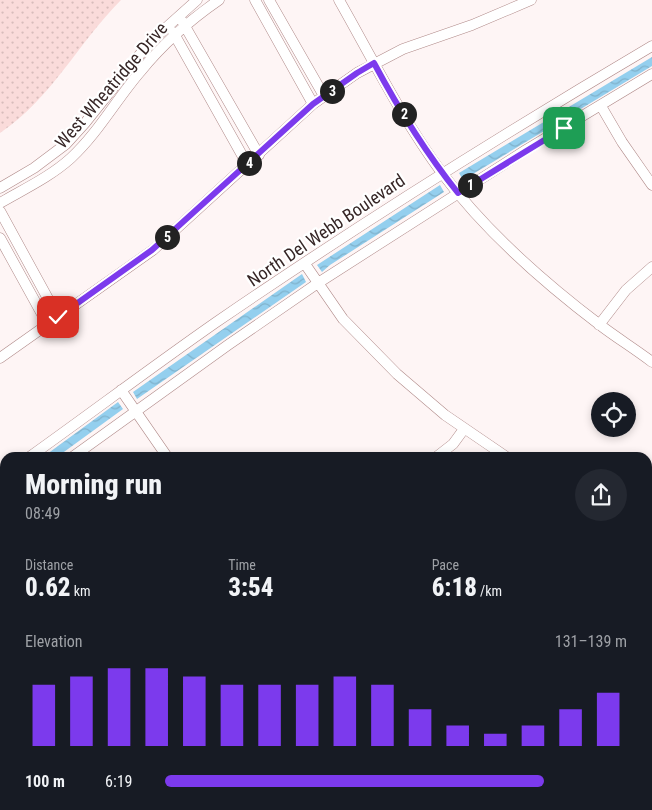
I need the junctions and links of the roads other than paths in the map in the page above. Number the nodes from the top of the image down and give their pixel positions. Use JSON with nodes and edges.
{"nodes":[{"id":1,"x":197,"y":0,"type":"edge"},
{"id":2,"x":218,"y":0,"type":"edge"},
{"id":3,"x":255,"y":0,"type":"edge"},
{"id":4,"x":269,"y":0,"type":"edge"},
{"id":5,"x":339,"y":0,"type":"edge"},
{"id":6,"x":531,"y":0,"type":"edge"},
{"id":7,"x":179,"y":15,"type":"junction"},
{"id":8,"x":169,"y":24,"type":"junction"},
{"id":9,"x":186,"y":26,"type":"junction"},
{"id":10,"x":176,"y":36,"type":"junction"},
{"id":11,"x":652,"y":46,"type":"edge"},
{"id":12,"x":374,"y":63,"type":"junction"},
{"id":13,"x":652,"y":74,"type":"edge"},
{"id":14,"x":324,"y":96,"type":"junction"},
{"id":15,"x":313,"y":104,"type":"junction"},
{"id":16,"x":601,"y":106,"type":"junction"},
{"id":17,"x":258,"y":154,"type":"junction"},
{"id":18,"x":247,"y":164,"type":"junction"},
{"id":19,"x":442,"y":173,"type":"junction"},
{"id":20,"x":652,"y":185,"type":"edge"},
{"id":21,"x":0,"y":188,"type":"edge"},
{"id":22,"x":458,"y":193,"type":"junction"},
{"id":23,"x":0,"y":203,"type":"edge"},
{"id":24,"x":0,"y":212,"type":"edge"},
{"id":25,"x":0,"y":238,"type":"edge"},
{"id":26,"x":305,"y":264,"type":"junction"},
{"id":27,"x":652,"y":267,"type":"edge"},
{"id":28,"x":318,"y":283,"type":"junction"},
{"id":29,"x":58,"y":317,"type":"junction"},
{"id":30,"x":48,"y":325,"type":"junction"},
{"id":31,"x":600,"y":325,"type":"junction"},
{"id":32,"x":0,"y":358,"type":"edge"},
{"id":33,"x":652,"y":362,"type":"edge"},
{"id":34,"x":121,"y":390,"type":"junction"},
{"id":35,"x":134,"y":411,"type":"junction"},
{"id":36,"x":464,"y":429,"type":"junction"},
{"id":37,"x":36,"y":452,"type":"edge"},
{"id":38,"x":79,"y":452,"type":"edge"},
{"id":39,"x":164,"y":452,"type":"edge"},
{"id":40,"x":443,"y":452,"type":"edge"},
{"id":41,"x":499,"y":452,"type":"edge"}],
"edges":[{"from":1,"to":7,"type":"street","name":"West Wheatridge Drive"},
{"from":2,"to":9,"type":"street","name":"West Wheatridge Drive"},
{"from":3,"to":15,"type":"street"},
{"from":4,"to":14,"type":"street"},
{"from":5,"to":12,"type":"street"},
{"from":6,"to":12,"type":"street"},
{"from":7,"to":8,"type":"street","name":"West Wheatridge Drive"},
{"from":7,"to":9,"type":"street"},
{"from":8,"to":10,"type":"street"},
{"from":8,"to":21,"type":"street","name":"West Wheatridge Drive"},
{"from":9,"to":10,"type":"street","name":"West Wheatridge Drive"},
{"from":9,"to":17,"type":"street"},
{"from":10,"to":18,"type":"street"},
{"from":10,"to":23,"type":"street","name":"West Wheatridge Drive"},
{"from":11,"to":19,"type":"street","name":"North Del Webb Boulevard"},
{"from":12,"to":14,"type":"street"},
{"from":12,"to":19,"type":"street"},
{"from":13,"to":16,"type":"street"},
{"from":14,"to":15,"type":"street"},
{"from":15,"to":17,"type":"street"},
{"from":16,"to":20,"type":"street"},
{"from":16,"to":22,"type":"street"},
{"from":17,"to":18,"type":"street"},
{"from":18,"to":29,"type":"street"},
{"from":19,"to":22,"type":"street"},
{"from":19,"to":26,"type":"street","name":"North Del Webb Boulevard"},
{"from":22,"to":28,"type":"street"},
{"from":22,"to":31,"type":"street"},
{"from":24,"to":29,"type":"street"},
{"from":25,"to":30,"type":"street"},
{"from":26,"to":28,"type":"street"},
{"from":26,"to":34,"type":"street","name":"North Del Webb Boulevard"},
{"from":27,"to":31,"type":"street"},
{"from":28,"to":35,"type":"street"},
{"from":28,"to":36,"type":"street"},
{"from":29,"to":30,"type":"street"},
{"from":30,"to":32,"type":"street"},
{"from":31,"to":33,"type":"street"},
{"from":34,"to":35,"type":"street"},
{"from":34,"to":37,"type":"street","name":"North Del Webb Boulevard"},
{"from":35,"to":38,"type":"street"},
{"from":35,"to":39,"type":"street"},
{"from":36,"to":40,"type":"street"},
{"from":36,"to":41,"type":"street"}]}
